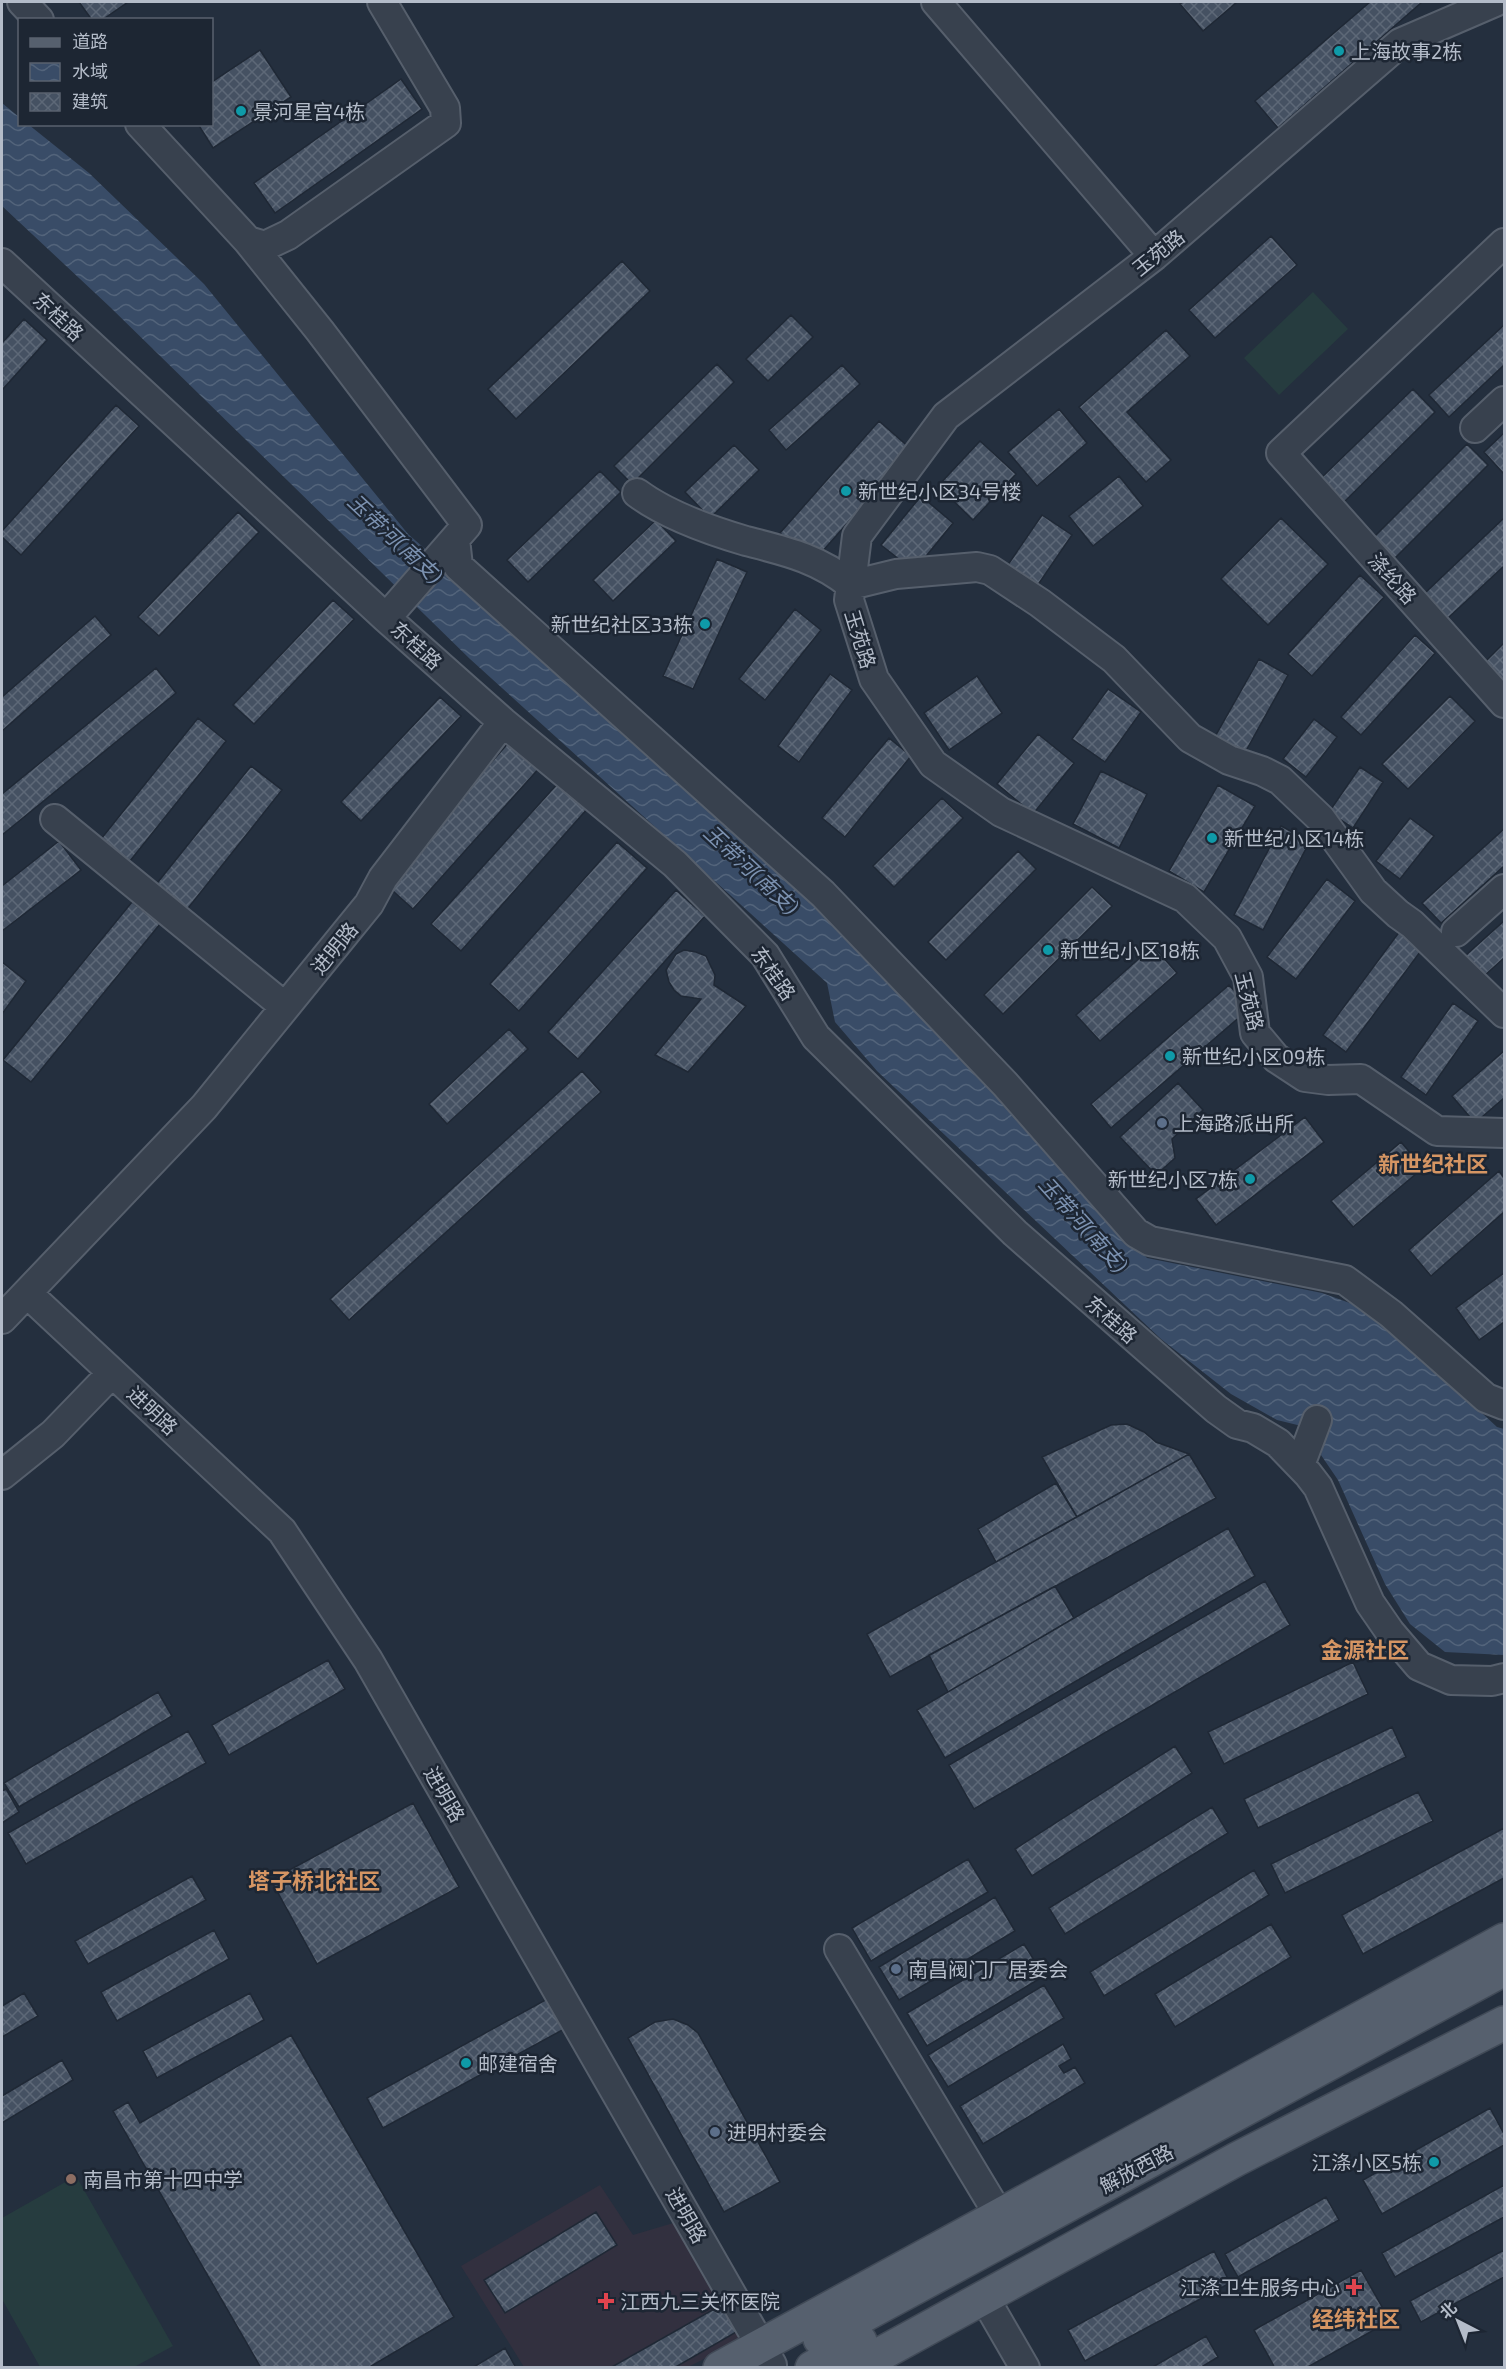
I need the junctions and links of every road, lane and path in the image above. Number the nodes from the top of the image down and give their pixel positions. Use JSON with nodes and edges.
{"nodes":[{"id":1,"x":22,"y":2,"type":"edge"},
{"id":2,"x":382,"y":2,"type":"edge"},
{"id":3,"x":936,"y":2,"type":"edge"},
{"id":4,"x":1495,"y":2,"type":"edge"},
{"id":5,"x":37,"y":18,"type":"edge"},
{"id":6,"x":142,"y":126,"type":"edge"},
{"id":7,"x":248,"y":241,"type":"junction"},
{"id":8,"x":1504,"y":243,"type":"edge"},
{"id":9,"x":1154,"y":256,"type":"junction"},
{"id":10,"x":2,"y":263,"type":"edge"},
{"id":11,"x":1504,"y":401,"type":"edge"},
{"id":12,"x":1475,"y":428,"type":"dead end"},
{"id":13,"x":637,"y":493,"type":"dead end"},
{"id":14,"x":455,"y":539,"type":"junction"},
{"id":15,"x":851,"y":585,"type":"junction"},
{"id":16,"x":390,"y":612,"type":"junction"},
{"id":17,"x":1504,"y":703,"type":"edge"},
{"id":18,"x":503,"y":722,"type":"junction"},
{"id":19,"x":55,"y":819,"type":"dead end"},
{"id":20,"x":1504,"y":889,"type":"edge"},
{"id":21,"x":1456,"y":932,"type":"dead end"},
{"id":22,"x":285,"y":1007,"type":"junction"},
{"id":23,"x":1504,"y":1013,"type":"edge"},
{"id":24,"x":1504,"y":1133,"type":"edge"},
{"id":25,"x":27,"y":1293,"type":"junction"},
{"id":26,"x":2,"y":1319,"type":"edge"},
{"id":27,"x":112,"y":1373,"type":"junction"},
{"id":28,"x":1504,"y":1405,"type":"edge"},
{"id":29,"x":1317,"y":1420,"type":"dead end"},
{"id":30,"x":1300,"y":1465,"type":"junction"},
{"id":31,"x":2,"y":1475,"type":"edge"},
{"id":32,"x":1504,"y":1678,"type":"edge"},
{"id":33,"x":1504,"y":1940,"type":"edge"},
{"id":34,"x":839,"y":1949,"type":"dead end"},
{"id":35,"x":1504,"y":1969,"type":"edge"},
{"id":36,"x":1504,"y":1994,"type":"edge"},
{"id":37,"x":1504,"y":2023,"type":"edge"},
{"id":38,"x":999,"y":2215,"type":"junction"},
{"id":39,"x":984,"y":2297,"type":"junction"},
{"id":40,"x":767,"y":2359,"type":"edge"},
{"id":41,"x":720,"y":2367,"type":"edge"},
{"id":42,"x":812,"y":2367,"type":"edge"},
{"id":43,"x":855,"y":2367,"type":"edge"},
{"id":44,"x":1025,"y":2367,"type":"edge"}],
"edges":[{"from":1,"to":5,"type":"street"},
{"from":2,"to":7,"type":"street"},
{"from":3,"to":9,"type":"street"},
{"from":4,"to":9,"type":"street","name":"玉苑路"},
{"from":6,"to":7,"type":"street"},
{"from":7,"to":14,"type":"street"},
{"from":8,"to":17,"type":"street","name":"涤纶路"},
{"from":9,"to":15,"type":"street","name":"玉苑路"},
{"from":10,"to":16,"type":"street","name":"东桂路"},
{"from":11,"to":12,"type":"street"},
{"from":13,"to":15,"type":"street"},
{"from":14,"to":16,"type":"street"},
{"from":14,"to":28,"type":"street"},
{"from":15,"to":23,"type":"street"},
{"from":15,"to":24,"type":"street","name":"玉苑路"},
{"from":16,"to":18,"type":"street","name":"东桂路"},
{"from":18,"to":22,"type":"street","name":"进明路"},
{"from":18,"to":30,"type":"street","name":"东桂路"},
{"from":19,"to":22,"type":"street"},
{"from":20,"to":21,"type":"street"},
{"from":22,"to":25,"type":"street","name":"进明路"},
{"from":25,"to":26,"type":"street","name":"进明路"},
{"from":25,"to":27,"type":"street","name":"进明路"},
{"from":27,"to":31,"type":"street"},
{"from":27,"to":40,"type":"street","name":"进明路"},
{"from":29,"to":30,"type":"street"},
{"from":30,"to":32,"type":"street","name":"东桂路"},
{"from":33,"to":38,"type":"main road"},
{"from":34,"to":38,"type":"street"},
{"from":35,"to":40,"type":"main road","name":"解放西路"},
{"from":36,"to":42,"type":"main road","name":"解放西路"},
{"from":37,"to":39,"type":"main road"},
{"from":38,"to":40,"type":"main road"},
{"from":39,"to":43,"type":"main road"},
{"from":39,"to":44,"type":"street"},
{"from":40,"to":41,"type":"main road"}]}
